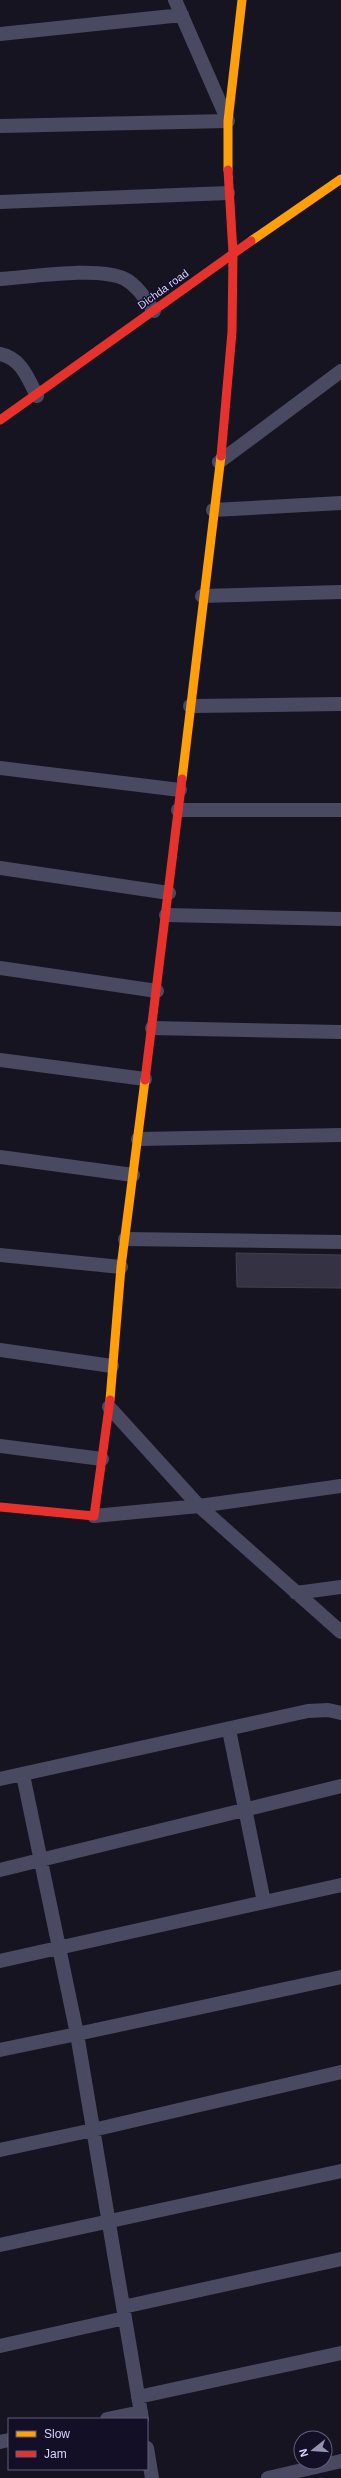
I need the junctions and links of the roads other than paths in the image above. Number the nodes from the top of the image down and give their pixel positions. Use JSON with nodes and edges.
{"nodes":[{"id":1,"x":175,"y":0,"type":"edge"},
{"id":2,"x":242,"y":0,"type":"edge"},
{"id":3,"x":182,"y":15,"type":"junction"},
{"id":4,"x":0,"y":34,"type":"edge"},
{"id":5,"x":228,"y":121,"type":"junction"},
{"id":6,"x":0,"y":126,"type":"edge"},
{"id":7,"x":341,"y":179,"type":"edge"},
{"id":8,"x":228,"y":193,"type":"junction"},
{"id":9,"x":0,"y":202,"type":"edge"},
{"id":10,"x":233,"y":253,"type":"junction"},
{"id":11,"x":0,"y":279,"type":"edge"},
{"id":12,"x":154,"y":311,"type":"junction"},
{"id":13,"x":0,"y":354,"type":"edge"},
{"id":14,"x":341,"y":371,"type":"edge"},
{"id":15,"x":37,"y":396,"type":"junction"},
{"id":16,"x":0,"y":420,"type":"edge"},
{"id":17,"x":219,"y":462,"type":"junction"},
{"id":18,"x":341,"y":503,"type":"edge"},
{"id":19,"x":213,"y":510,"type":"junction"},
{"id":20,"x":341,"y":592,"type":"edge"},
{"id":21,"x":202,"y":596,"type":"junction"},
{"id":22,"x":341,"y":704,"type":"edge"},
{"id":23,"x":190,"y":706,"type":"junction"},
{"id":24,"x":0,"y":768,"type":"edge"},
{"id":25,"x":180,"y":790,"type":"junction"},
{"id":26,"x":178,"y":810,"type":"junction"},
{"id":27,"x":341,"y":810,"type":"edge"},
{"id":28,"x":0,"y":868,"type":"edge"},
{"id":29,"x":169,"y":892,"type":"junction"},
{"id":30,"x":166,"y":915,"type":"junction"},
{"id":31,"x":341,"y":919,"type":"edge"},
{"id":32,"x":0,"y":968,"type":"edge"},
{"id":33,"x":157,"y":991,"type":"junction"},
{"id":34,"x":152,"y":1028,"type":"junction"},
{"id":35,"x":341,"y":1032,"type":"edge"},
{"id":36,"x":0,"y":1060,"type":"edge"},
{"id":37,"x":145,"y":1079,"type":"junction"},
{"id":38,"x":341,"y":1135,"type":"edge"},
{"id":39,"x":138,"y":1138,"type":"junction"},
{"id":40,"x":0,"y":1157,"type":"edge"},
{"id":41,"x":133,"y":1175,"type":"junction"},
{"id":42,"x":125,"y":1239,"type":"junction"},
{"id":43,"x":341,"y":1242,"type":"edge"},
{"id":44,"x":0,"y":1255,"type":"edge"},
{"id":45,"x":121,"y":1267,"type":"junction"},
{"id":46,"x":0,"y":1350,"type":"edge"},
{"id":47,"x":112,"y":1366,"type":"junction"},
{"id":48,"x":109,"y":1407,"type":"junction"},
{"id":49,"x":0,"y":1446,"type":"edge"},
{"id":50,"x":102,"y":1459,"type":"junction"},
{"id":51,"x":341,"y":1486,"type":"edge"},
{"id":52,"x":199,"y":1506,"type":"junction"},
{"id":53,"x":0,"y":1507,"type":"edge"},
{"id":54,"x":94,"y":1516,"type":"junction"},
{"id":55,"x":341,"y":1587,"type":"edge"},
{"id":56,"x":296,"y":1593,"type":"junction"},
{"id":57,"x":341,"y":1632,"type":"edge"},
{"id":58,"x":341,"y":1713,"type":"edge"},
{"id":59,"x":229,"y":1730,"type":"junction"},
{"id":60,"x":22,"y":1775,"type":"junction"},
{"id":61,"x":0,"y":1780,"type":"edge"},
{"id":62,"x":341,"y":1786,"type":"edge"},
{"id":63,"x":245,"y":1810,"type":"junction"},
{"id":64,"x":42,"y":1860,"type":"junction"},
{"id":65,"x":0,"y":1870,"type":"edge"},
{"id":66,"x":341,"y":1885,"type":"edge"},
{"id":67,"x":264,"y":1902,"type":"junction"},
{"id":68,"x":60,"y":1948,"type":"junction"},
{"id":69,"x":0,"y":1961,"type":"edge"},
{"id":70,"x":341,"y":1977,"type":"edge"},
{"id":71,"x":77,"y":2034,"type":"junction"},
{"id":72,"x":0,"y":2050,"type":"edge"},
{"id":73,"x":341,"y":2072,"type":"edge"},
{"id":74,"x":93,"y":2130,"type":"junction"},
{"id":75,"x":0,"y":2150,"type":"edge"},
{"id":76,"x":341,"y":2171,"type":"edge"},
{"id":77,"x":109,"y":2222,"type":"junction"},
{"id":78,"x":0,"y":2245,"type":"edge"},
{"id":79,"x":341,"y":2259,"type":"edge"},
{"id":80,"x":124,"y":2313,"type":"junction"},
{"id":81,"x":0,"y":2346,"type":"edge"},
{"id":82,"x":341,"y":2353,"type":"edge"},
{"id":83,"x":138,"y":2397,"type":"junction"},
{"id":84,"x":142,"y":2415,"type":"edge"},
{"id":85,"x":116,"y":2418,"type":"edge"},
{"id":86,"x":148,"y":2454,"type":"edge"},
{"id":87,"x":341,"y":2461,"type":"edge"},
{"id":88,"x":152,"y":2478,"type":"edge"},
{"id":89,"x":268,"y":2478,"type":"edge"}],
"edges":[{"from":1,"to":3,"type":"street"},
{"from":2,"to":5,"type":"street"},
{"from":3,"to":4,"type":"street"},
{"from":3,"to":5,"type":"street"},
{"from":5,"to":6,"type":"street"},
{"from":5,"to":8,"type":"street"},
{"from":7,"to":10,"type":"street","name":"Dichda road"},
{"from":8,"to":9,"type":"street"},
{"from":8,"to":10,"type":"street"},
{"from":10,"to":12,"type":"street","name":"Dichda road"},
{"from":10,"to":17,"type":"street"},
{"from":11,"to":12,"type":"street"},
{"from":12,"to":15,"type":"street","name":"Dichda road"},
{"from":13,"to":15,"type":"street"},
{"from":14,"to":17,"type":"street"},
{"from":15,"to":16,"type":"street","name":"Dichda road"},
{"from":17,"to":19,"type":"street"},
{"from":18,"to":19,"type":"street"},
{"from":19,"to":21,"type":"street"},
{"from":20,"to":21,"type":"street"},
{"from":21,"to":23,"type":"street"},
{"from":22,"to":23,"type":"street"},
{"from":23,"to":25,"type":"street"},
{"from":24,"to":25,"type":"street"},
{"from":25,"to":26,"type":"street"},
{"from":26,"to":27,"type":"street"},
{"from":26,"to":29,"type":"street"},
{"from":28,"to":29,"type":"street"},
{"from":29,"to":30,"type":"street"},
{"from":30,"to":31,"type":"street"},
{"from":30,"to":33,"type":"street"},
{"from":32,"to":33,"type":"street"},
{"from":33,"to":34,"type":"street"},
{"from":34,"to":35,"type":"street"},
{"from":34,"to":37,"type":"street"},
{"from":36,"to":37,"type":"street"},
{"from":37,"to":39,"type":"street"},
{"from":38,"to":39,"type":"street"},
{"from":39,"to":41,"type":"street"},
{"from":40,"to":41,"type":"street"},
{"from":41,"to":42,"type":"street"},
{"from":42,"to":43,"type":"street"},
{"from":42,"to":45,"type":"street"},
{"from":44,"to":45,"type":"street"},
{"from":45,"to":47,"type":"street"},
{"from":46,"to":47,"type":"street"},
{"from":47,"to":48,"type":"street"},
{"from":48,"to":50,"type":"street"},
{"from":48,"to":52,"type":"street"},
{"from":49,"to":50,"type":"street"},
{"from":50,"to":54,"type":"street"},
{"from":51,"to":52,"type":"street"},
{"from":52,"to":54,"type":"street"},
{"from":52,"to":56,"type":"street"},
{"from":53,"to":54,"type":"street"},
{"from":55,"to":56,"type":"street"},
{"from":56,"to":57,"type":"street"},
{"from":58,"to":59,"type":"street"},
{"from":59,"to":60,"type":"street"},
{"from":59,"to":63,"type":"street"},
{"from":60,"to":61,"type":"street"},
{"from":60,"to":64,"type":"street"},
{"from":62,"to":63,"type":"street"},
{"from":63,"to":64,"type":"street"},
{"from":63,"to":67,"type":"street"},
{"from":64,"to":65,"type":"street"},
{"from":64,"to":68,"type":"street"},
{"from":66,"to":67,"type":"street"},
{"from":67,"to":68,"type":"street"},
{"from":68,"to":69,"type":"street"},
{"from":68,"to":71,"type":"street"},
{"from":70,"to":71,"type":"street"},
{"from":71,"to":72,"type":"street"},
{"from":71,"to":74,"type":"street"},
{"from":73,"to":74,"type":"street"},
{"from":74,"to":75,"type":"street"},
{"from":74,"to":77,"type":"street"},
{"from":76,"to":77,"type":"street"},
{"from":77,"to":78,"type":"street"},
{"from":77,"to":80,"type":"street"},
{"from":79,"to":80,"type":"street"},
{"from":80,"to":81,"type":"street"},
{"from":80,"to":83,"type":"street"},
{"from":82,"to":83,"type":"street"},
{"from":83,"to":84,"type":"street"},
{"from":84,"to":85,"type":"street"},
{"from":86,"to":88,"type":"street"},
{"from":87,"to":89,"type":"street"}]}
